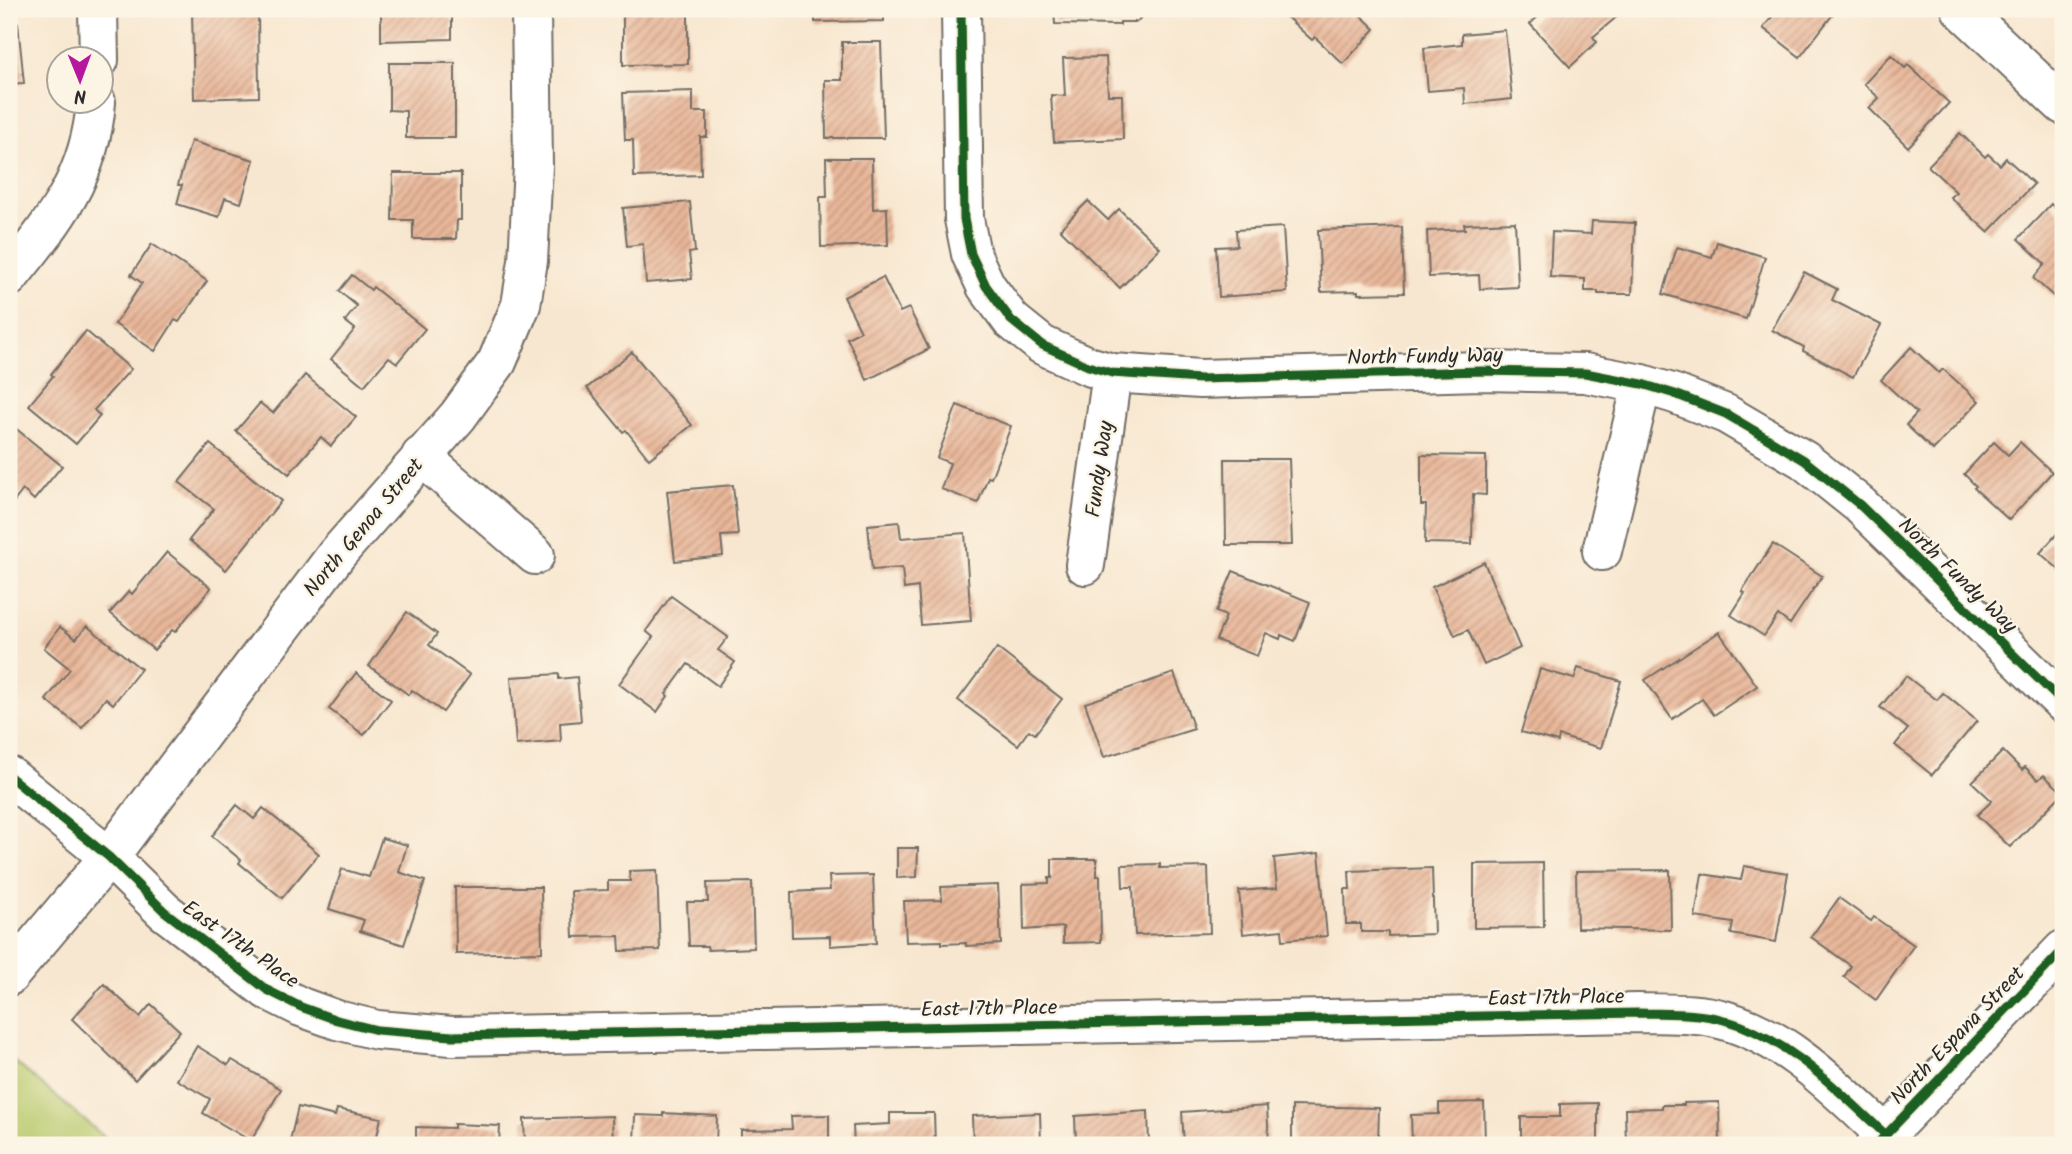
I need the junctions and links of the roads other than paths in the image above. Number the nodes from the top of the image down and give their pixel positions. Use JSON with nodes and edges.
{"nodes":[{"id":1,"x":98,"y":9,"type":"edge"},
{"id":2,"x":531,"y":9,"type":"edge"},
{"id":3,"x":961,"y":9,"type":"edge"},
{"id":4,"x":1961,"y":9,"type":"edge"},
{"id":5,"x":99,"y":46,"type":"edge"},
{"id":6,"x":2063,"y":105,"type":"edge"},
{"id":7,"x":95,"y":116,"type":"edge"},
{"id":8,"x":9,"y":277,"type":"edge"},
{"id":9,"x":1112,"y":373,"type":"junction"},
{"id":10,"x":1642,"y":384,"type":"junction"},
{"id":11,"x":421,"y":456,"type":"junction"},
{"id":12,"x":1602,"y":551,"type":"dead end"},
{"id":13,"x":535,"y":555,"type":"dead end"},
{"id":14,"x":1085,"y":565,"type":"dead end"},
{"id":15,"x":2063,"y":703,"type":"edge"},
{"id":16,"x":9,"y":776,"type":"edge"},
{"id":17,"x":109,"y":858,"type":"junction"},
{"id":18,"x":2063,"y":950,"type":"edge"},
{"id":19,"x":9,"y":976,"type":"edge"},
{"id":20,"x":1881,"y":1140,"type":"edge"}],
"edges":[{"from":1,"to":5,"type":"street"},
{"from":2,"to":11,"type":"street","name":"North Genoa Street"},
{"from":3,"to":9,"type":"street","name":"North Fundy Way"},
{"from":4,"to":6,"type":"street"},
{"from":7,"to":8,"type":"street"},
{"from":9,"to":10,"type":"street","name":"North Fundy Way"},
{"from":9,"to":14,"type":"street","name":"Fundy Way"},
{"from":10,"to":12,"type":"street"},
{"from":10,"to":15,"type":"street","name":"North Fundy Way"},
{"from":11,"to":13,"type":"street"},
{"from":11,"to":17,"type":"street","name":"North Genoa Street"},
{"from":16,"to":17,"type":"street","name":"East 17th Place"},
{"from":17,"to":19,"type":"street","name":"North Genoa Street"},
{"from":17,"to":20,"type":"street","name":"East 17th Place"},
{"from":18,"to":20,"type":"street","name":"North Espana Street"}]}
